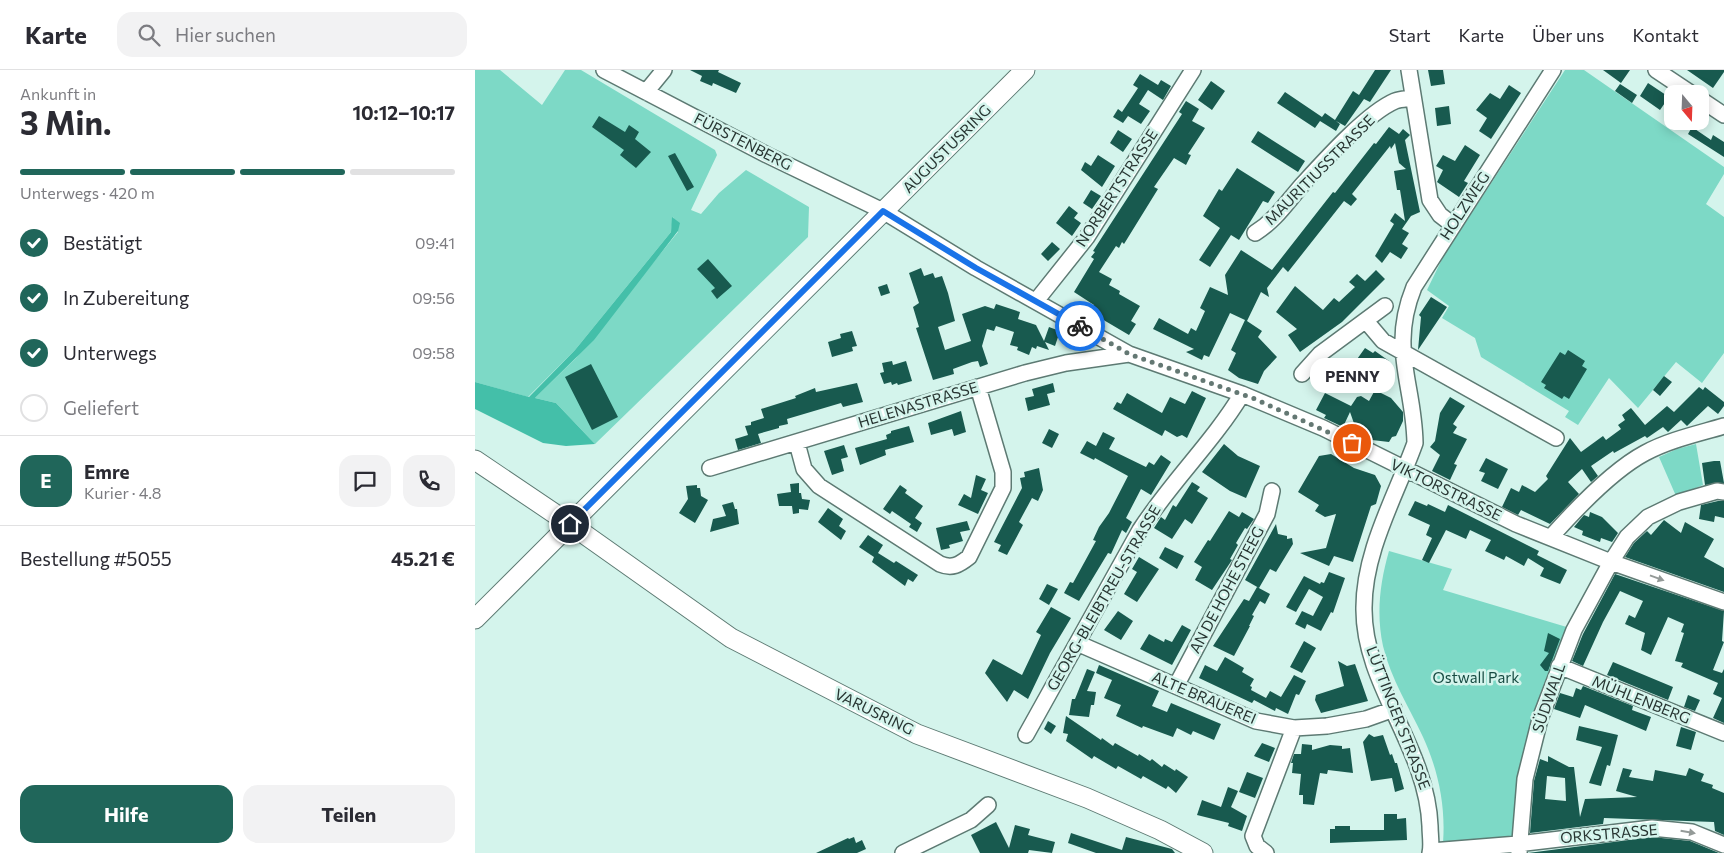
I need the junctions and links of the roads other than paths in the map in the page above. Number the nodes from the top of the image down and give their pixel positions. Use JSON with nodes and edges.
{"nodes":[{"id":1,"x":604,"y":70,"type":"edge"},
{"id":2,"x":664,"y":70,"type":"edge"},
{"id":3,"x":1025,"y":70,"type":"edge"},
{"id":4,"x":1193,"y":70,"type":"edge"},
{"id":5,"x":1409,"y":70,"type":"edge"},
{"id":6,"x":1553,"y":70,"type":"edge"},
{"id":7,"x":1657,"y":70,"type":"edge"},
{"id":8,"x":1679,"y":85,"type":"edge"},
{"id":9,"x":646,"y":92,"type":"junction"},
{"id":10,"x":1413,"y":98,"type":"junction"},
{"id":11,"x":1709,"y":105,"type":"edge"},
{"id":12,"x":1724,"y":115,"type":"edge"},
{"id":13,"x":883,"y":211,"type":"junction"},
{"id":14,"x":1453,"y":224,"type":"junction"},
{"id":15,"x":1255,"y":233,"type":"dead end"},
{"id":16,"x":1036,"y":301,"type":"junction"},
{"id":17,"x":1385,"y":306,"type":"dead end"},
{"id":18,"x":1366,"y":321,"type":"junction"},
{"id":19,"x":1402,"y":351,"type":"junction"},
{"id":20,"x":1129,"y":354,"type":"junction"},
{"id":21,"x":1302,"y":374,"type":"dead end"},
{"id":22,"x":978,"y":387,"type":"junction"},
{"id":23,"x":1242,"y":394,"type":"junction"},
{"id":24,"x":1724,"y":426,"type":"edge"},
{"id":25,"x":1556,"y":438,"type":"dead end"},
{"id":26,"x":797,"y":443,"type":"junction"},
{"id":27,"x":475,"y":460,"type":"edge"},
{"id":28,"x":710,"y":468,"type":"dead end"},
{"id":29,"x":1406,"y":470,"type":"junction"},
{"id":30,"x":1272,"y":491,"type":"dead end"},
{"id":31,"x":1724,"y":492,"type":"edge"},
{"id":32,"x":570,"y":524,"type":"junction"},
{"id":33,"x":1551,"y":537,"type":"junction"},
{"id":34,"x":1611,"y":562,"type":"junction"},
{"id":35,"x":1724,"y":602,"type":"edge"},
{"id":36,"x":475,"y":619,"type":"edge"},
{"id":37,"x":1077,"y":643,"type":"junction"},
{"id":38,"x":1559,"y":666,"type":"junction"},
{"id":39,"x":1176,"y":686,"type":"junction"},
{"id":40,"x":1394,"y":709,"type":"junction"},
{"id":41,"x":1294,"y":728,"type":"junction"},
{"id":42,"x":1724,"y":733,"type":"edge"},
{"id":43,"x":1026,"y":735,"type":"dead end"},
{"id":44,"x":988,"y":805,"type":"dead end"},
{"id":45,"x":1724,"y":845,"type":"edge"},
{"id":46,"x":1519,"y":848,"type":"edge"},
{"id":47,"x":1431,"y":852,"type":"edge"},
{"id":48,"x":903,"y":853,"type":"edge"},
{"id":49,"x":1203,"y":853,"type":"edge"},
{"id":50,"x":1266,"y":853,"type":"edge"}],
"edges":[{"from":1,"to":9,"type":"street","name":"FÜRSTENBERG"},
{"from":2,"to":9,"type":"street"},
{"from":3,"to":13,"type":"main road","name":"AUGUSTUSRING"},
{"from":4,"to":16,"type":"street","name":"NORBERTSTRASSE"},
{"from":5,"to":10,"type":"street"},
{"from":6,"to":14,"type":"street","name":"HOLZWEG"},
{"from":7,"to":8,"type":"street"},
{"from":9,"to":13,"type":"street","name":"FÜRSTENBERG"},
{"from":10,"to":14,"type":"street"},
{"from":10,"to":15,"type":"street","name":"MAURITIUSSTRASSE"},
{"from":11,"to":12,"type":"street"},
{"from":13,"to":16,"type":"street","name":"VIKTORSTRASSE"},
{"from":13,"to":32,"type":"main road","name":"AUGUSTUSRING"},
{"from":14,"to":19,"type":"street","name":"HOLZWEG"},
{"from":16,"to":20,"type":"street","name":"VIKTORSTRASSE"},
{"from":17,"to":18,"type":"street"},
{"from":18,"to":19,"type":"street"},
{"from":18,"to":21,"type":"street"},
{"from":19,"to":25,"type":"street"},
{"from":19,"to":29,"type":"street","name":"HOLZWEG"},
{"from":20,"to":22,"type":"street","name":"HELENASTRASSE"},
{"from":20,"to":23,"type":"street","name":"VIKTORSTRASSE"},
{"from":22,"to":26,"type":"street","name":"HELENASTRASSE"},
{"from":22,"to":26,"type":"street"},
{"from":23,"to":29,"type":"street","name":"VIKTORSTRASSE"},
{"from":23,"to":37,"type":"street","name":"GEORG-BLEIBTREU-STRASSE"},
{"from":24,"to":33,"type":"street"},
{"from":26,"to":28,"type":"street","name":"HELENASTRASSE"},
{"from":27,"to":32,"type":"main road","name":"VARUSRING"},
{"from":29,"to":33,"type":"street","name":"VIKTORSTRASSE"},
{"from":29,"to":40,"type":"street","name":"LÜTTINGER STRASSE"},
{"from":30,"to":39,"type":"street","name":"AN DE HOHE STEEG"},
{"from":31,"to":34,"type":"street","name":"SÜDWALL"},
{"from":32,"to":36,"type":"main road","name":"AUGUSTUSRING"},
{"from":32,"to":49,"type":"main road","name":"VARUSRING"},
{"from":33,"to":34,"type":"street","name":"VIKTORSTRASSE"},
{"from":34,"to":35,"type":"street","name":"VIKTORSTRASSE","one_way":true},
{"from":34,"to":38,"type":"street","name":"SÜDWALL"},
{"from":37,"to":39,"type":"street","name":"ALTE BRAUEREI"},
{"from":37,"to":43,"type":"street","name":"GEORG-BLEIBTREU-STRASSE"},
{"from":38,"to":42,"type":"street","name":"MÜHLENBERG"},
{"from":38,"to":46,"type":"street","name":"SÜDWALL"},
{"from":39,"to":41,"type":"street","name":"ALTE BRAUEREI"},
{"from":40,"to":41,"type":"street","name":"ALTE BRAUEREI"},
{"from":40,"to":47,"type":"street","name":"LÜTTINGER STRASSE"},
{"from":41,"to":50,"type":"street"},
{"from":44,"to":48,"type":"street"},
{"from":46,"to":45,"type":"street","name":"ORKSTRASSE","one_way":true},
{"from":46,"to":47,"type":"street","name":"ORKSTRASSE"}]}
